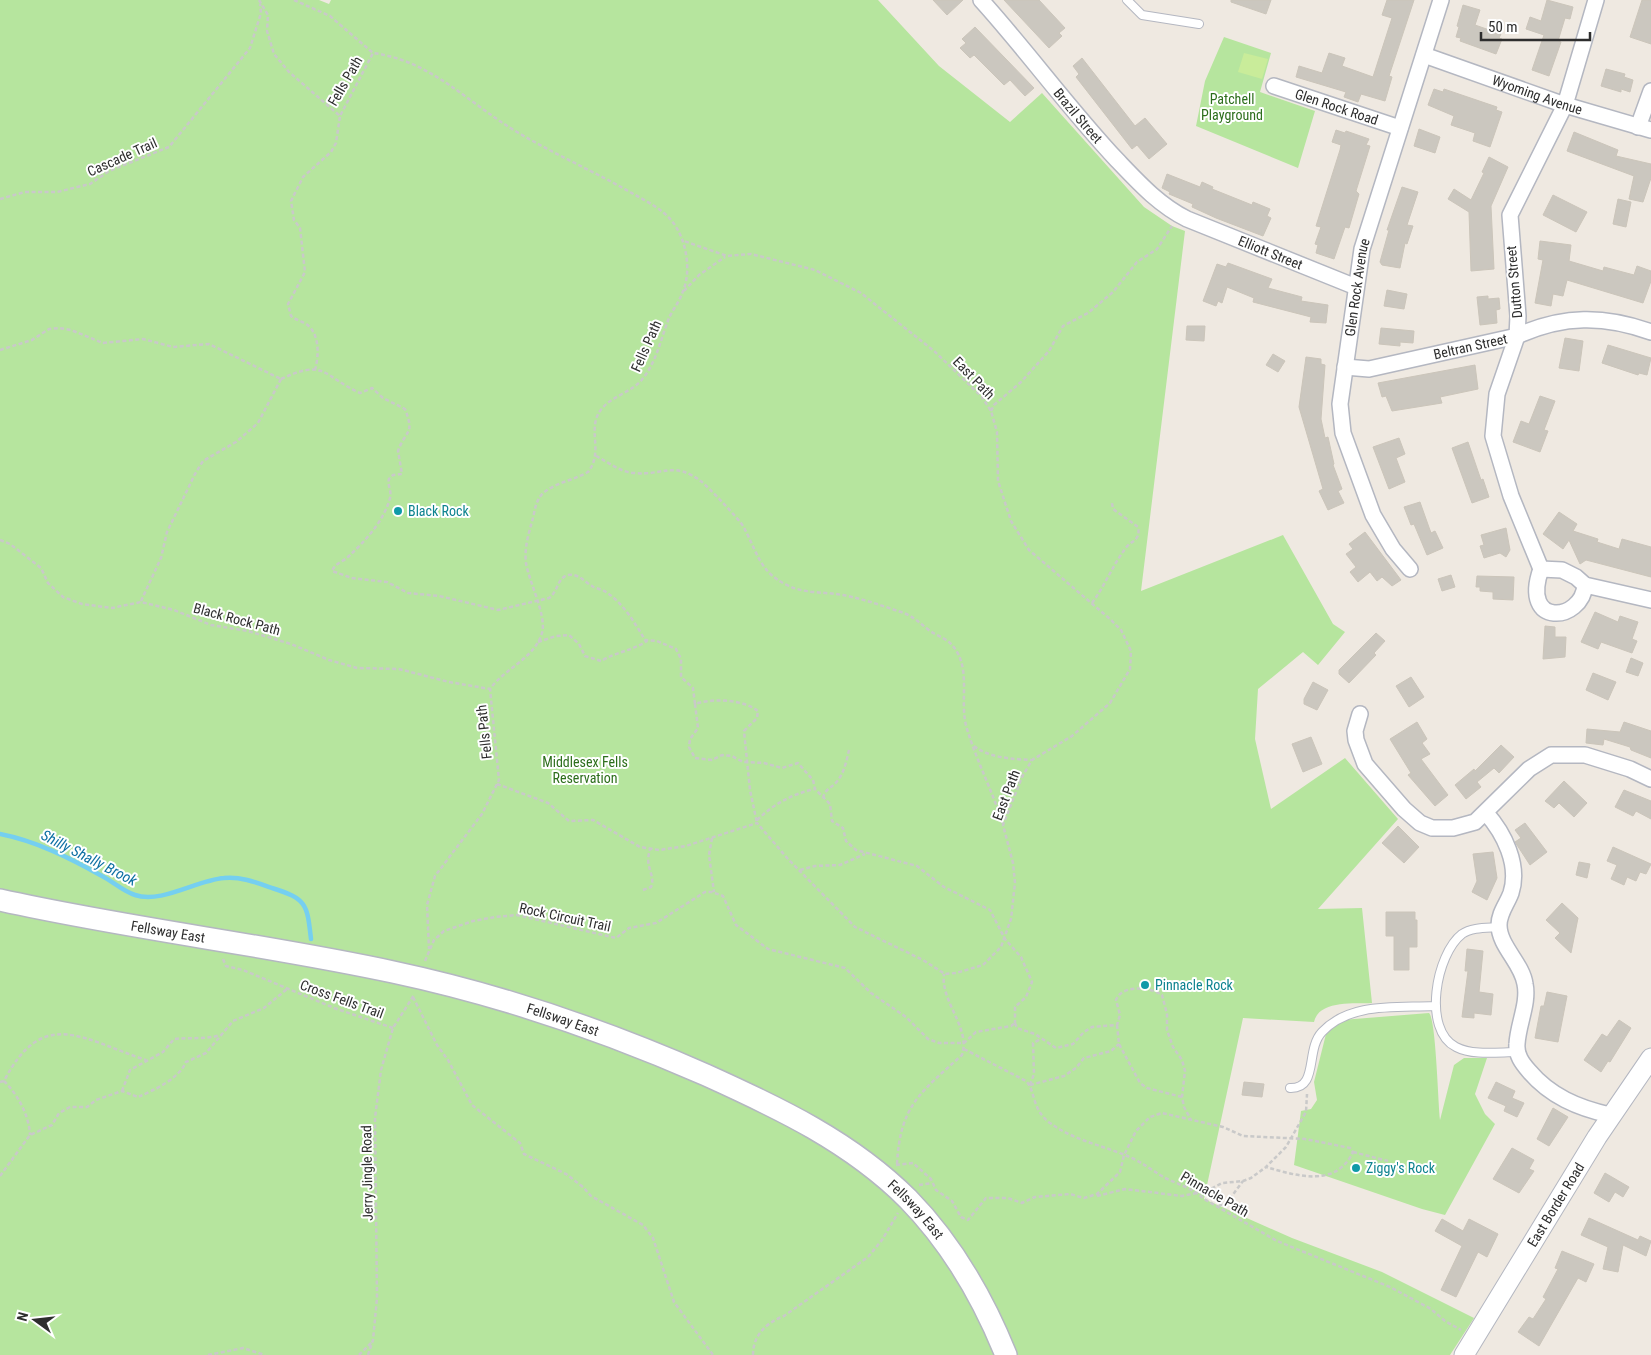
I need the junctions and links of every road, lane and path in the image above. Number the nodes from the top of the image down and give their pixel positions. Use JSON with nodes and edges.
{"nodes":[{"id":1,"x":294,"y":0,"type":"edge"},
{"id":2,"x":981,"y":0,"type":"edge"},
{"id":3,"x":1127,"y":0,"type":"edge"},
{"id":4,"x":1441,"y":0,"type":"edge"},
{"id":5,"x":1596,"y":0,"type":"edge"},
{"id":6,"x":260,"y":2,"type":"edge"},
{"id":7,"x":1199,"y":24,"type":"dead end"},
{"id":8,"x":374,"y":53,"type":"junction"},
{"id":9,"x":1424,"y":55,"type":"junction"},
{"id":10,"x":1274,"y":86,"type":"dead end"},
{"id":11,"x":1651,"y":91,"type":"edge"},
{"id":12,"x":1565,"y":105,"type":"junction"},
{"id":13,"x":340,"y":116,"type":"junction"},
{"id":14,"x":1400,"y":128,"type":"junction"},
{"id":15,"x":1645,"y":128,"type":"edge"},
{"id":16,"x":0,"y":199,"type":"edge"},
{"id":17,"x":1183,"y":217,"type":"junction"},
{"id":18,"x":684,"y":241,"type":"junction"},
{"id":19,"x":727,"y":256,"type":"junction"},
{"id":20,"x":1356,"y":287,"type":"junction"},
{"id":21,"x":684,"y":291,"type":"junction"},
{"id":22,"x":1651,"y":332,"type":"edge"},
{"id":23,"x":1517,"y":336,"type":"junction"},
{"id":24,"x":0,"y":350,"type":"edge"},
{"id":25,"x":1345,"y":367,"type":"junction"},
{"id":26,"x":315,"y":370,"type":"junction"},
{"id":27,"x":281,"y":379,"type":"junction"},
{"id":28,"x":991,"y":411,"type":"junction"},
{"id":29,"x":596,"y":456,"type":"junction"},
{"id":30,"x":1112,"y":503,"type":"dead end"},
{"id":31,"x":0,"y":540,"type":"edge"},
{"id":32,"x":1410,"y":569,"type":"dead end"},
{"id":33,"x":1541,"y":569,"type":"junction"},
{"id":34,"x":1585,"y":585,"type":"junction"},
{"id":35,"x":1651,"y":600,"type":"edge"},
{"id":36,"x":141,"y":602,"type":"junction"},
{"id":37,"x":537,"y":602,"type":"junction"},
{"id":38,"x":1092,"y":603,"type":"junction"},
{"id":39,"x":647,"y":641,"type":"junction"},
{"id":40,"x":538,"y":642,"type":"junction"},
{"id":41,"x":490,"y":689,"type":"junction"},
{"id":42,"x":695,"y":704,"type":"junction"},
{"id":43,"x":1360,"y":714,"type":"dead end"},
{"id":44,"x":973,"y":745,"type":"junction"},
{"id":45,"x":849,"y":750,"type":"dead end"},
{"id":46,"x":1032,"y":760,"type":"junction"},
{"id":47,"x":749,"y":763,"type":"junction"},
{"id":48,"x":1651,"y":779,"type":"edge"},
{"id":49,"x":497,"y":784,"type":"junction"},
{"id":50,"x":815,"y":789,"type":"junction"},
{"id":51,"x":823,"y":798,"type":"junction"},
{"id":52,"x":1486,"y":813,"type":"junction"},
{"id":53,"x":757,"y":821,"type":"junction"},
{"id":54,"x":1003,"y":825,"type":"junction"},
{"id":55,"x":712,"y":838,"type":"junction"},
{"id":56,"x":650,"y":850,"type":"junction"},
{"id":57,"x":866,"y":854,"type":"junction"},
{"id":58,"x":800,"y":870,"type":"junction"},
{"id":59,"x":643,"y":890,"type":"dead end"},
{"id":60,"x":714,"y":892,"type":"junction"},
{"id":61,"x":0,"y":900,"type":"edge"},
{"id":62,"x":1499,"y":928,"type":"junction"},
{"id":63,"x":1005,"y":939,"type":"junction"},
{"id":64,"x":429,"y":949,"type":"joint"},
{"id":65,"x":223,"y":959,"type":"dead end"},
{"id":66,"x":944,"y":974,"type":"junction"},
{"id":67,"x":287,"y":990,"type":"junction"},
{"id":68,"x":1434,"y":1006,"type":"junction"},
{"id":69,"x":1015,"y":1023,"type":"junction"},
{"id":70,"x":1117,"y":1026,"type":"junction"},
{"id":71,"x":393,"y":1028,"type":"junction"},
{"id":72,"x":222,"y":1035,"type":"junction"},
{"id":73,"x":1041,"y":1040,"type":"junction"},
{"id":74,"x":964,"y":1043,"type":"junction"},
{"id":75,"x":1119,"y":1044,"type":"junction"},
{"id":76,"x":964,"y":1049,"type":"junction"},
{"id":77,"x":1517,"y":1052,"type":"junction"},
{"id":78,"x":1651,"y":1058,"type":"edge"},
{"id":79,"x":146,"y":1060,"type":"junction"},
{"id":80,"x":4,"y":1081,"type":"junction"},
{"id":81,"x":0,"y":1082,"type":"edge"},
{"id":82,"x":1305,"y":1084,"type":"junction"},
{"id":83,"x":1030,"y":1085,"type":"junction"},
{"id":84,"x":1290,"y":1088,"type":"dead end"},
{"id":85,"x":122,"y":1091,"type":"junction"},
{"id":86,"x":1182,"y":1097,"type":"junction"},
{"id":87,"x":1610,"y":1116,"type":"junction"},
{"id":88,"x":1191,"y":1120,"type":"junction"},
{"id":89,"x":30,"y":1135,"type":"junction"},
{"id":90,"x":1292,"y":1138,"type":"junction"},
{"id":91,"x":1353,"y":1152,"type":"junction"},
{"id":92,"x":1124,"y":1155,"type":"junction"},
{"id":93,"x":1388,"y":1161,"type":"dead end"},
{"id":94,"x":1266,"y":1167,"type":"junction"},
{"id":95,"x":892,"y":1172,"type":"junction"},
{"id":96,"x":0,"y":1176,"type":"edge"},
{"id":97,"x":1243,"y":1181,"type":"junction"},
{"id":98,"x":1198,"y":1193,"type":"junction"},
{"id":99,"x":1093,"y":1197,"type":"junction"},
{"id":100,"x":907,"y":1198,"type":"junction"},
{"id":101,"x":1218,"y":1206,"type":"junction"},
{"id":102,"x":373,"y":1340,"type":"junction"},
{"id":103,"x":1470,"y":1349,"type":"edge"},
{"id":104,"x":208,"y":1355,"type":"edge"},
{"id":105,"x":265,"y":1355,"type":"edge"},
{"id":106,"x":359,"y":1355,"type":"edge"},
{"id":107,"x":368,"y":1355,"type":"edge"},
{"id":108,"x":713,"y":1355,"type":"edge"},
{"id":109,"x":753,"y":1355,"type":"edge"},
{"id":110,"x":1006,"y":1355,"type":"edge"}],
"edges":[{"from":1,"to":8,"type":"path"},
{"from":2,"to":17,"type":"street","name":"Brazil Street"},
{"from":3,"to":7,"type":"lane"},
{"from":4,"to":9,"type":"street","name":"Glen Rock Avenue"},
{"from":5,"to":12,"type":"street","name":"Dutton Street"},
{"from":6,"to":13,"type":"path","name":"Fells Path"},
{"from":6,"to":16,"type":"path","name":"Cascade Trail"},
{"from":8,"to":13,"type":"path","name":"Fells Path"},
{"from":8,"to":18,"type":"path","name":"Fells Path"},
{"from":9,"to":12,"type":"street","name":"Wyoming Avenue"},
{"from":9,"to":14,"type":"street","name":"Glen Rock Avenue"},
{"from":10,"to":14,"type":"street","name":"Glen Rock Road"},
{"from":11,"to":15,"type":"street"},
{"from":12,"to":15,"type":"street","name":"Wyoming Avenue"},
{"from":12,"to":23,"type":"street","name":"Dutton Street"},
{"from":13,"to":26,"type":"path"},
{"from":14,"to":20,"type":"street","name":"Glen Rock Avenue"},
{"from":17,"to":20,"type":"street","name":"Elliott Street"},
{"from":17,"to":28,"type":"path"},
{"from":18,"to":19,"type":"path","name":"East Path"},
{"from":18,"to":21,"type":"path","name":"Fells Path"},
{"from":19,"to":21,"type":"path"},
{"from":19,"to":28,"type":"path","name":"East Path"},
{"from":20,"to":25,"type":"street","name":"Glen Rock Avenue"},
{"from":21,"to":29,"type":"path","name":"Fells Path"},
{"from":22,"to":23,"type":"street","name":"Beltran Street"},
{"from":23,"to":25,"type":"street","name":"Beltran Street"},
{"from":23,"to":33,"type":"street","name":"Dutton Street"},
{"from":24,"to":27,"type":"path"},
{"from":25,"to":32,"type":"street","name":"Glen Rock Avenue"},
{"from":26,"to":27,"type":"path"},
{"from":26,"to":37,"type":"path"},
{"from":27,"to":36,"type":"path"},
{"from":28,"to":38,"type":"path","name":"East Path"},
{"from":29,"to":37,"type":"path"},
{"from":29,"to":44,"type":"path"},
{"from":30,"to":38,"type":"path"},
{"from":31,"to":36,"type":"path","name":"Black Rock Path"},
{"from":33,"to":34,"type":"street"},
{"from":33,"to":34,"type":"street"},
{"from":34,"to":35,"type":"street"},
{"from":36,"to":41,"type":"path","name":"Black Rock Path"},
{"from":37,"to":39,"type":"path"},
{"from":37,"to":40,"type":"path"},
{"from":38,"to":46,"type":"path","name":"East Path"},
{"from":39,"to":40,"type":"path"},
{"from":39,"to":42,"type":"path"},
{"from":40,"to":41,"type":"path","name":"Fells Path"},
{"from":41,"to":49,"type":"path","name":"Fells Path"},
{"from":42,"to":47,"type":"path"},
{"from":42,"to":47,"type":"path"},
{"from":43,"to":52,"type":"street"},
{"from":44,"to":46,"type":"path"},
{"from":44,"to":54,"type":"path"},
{"from":45,"to":51,"type":"path"},
{"from":46,"to":54,"type":"path","name":"East Path"},
{"from":47,"to":50,"type":"path"},
{"from":47,"to":53,"type":"path"},
{"from":48,"to":52,"type":"street"},
{"from":49,"to":56,"type":"path"},
{"from":49,"to":64,"type":"path","name":"Fells Path"},
{"from":50,"to":51,"type":"path"},
{"from":50,"to":53,"type":"path"},
{"from":51,"to":57,"type":"path"},
{"from":52,"to":62,"type":"street"},
{"from":53,"to":55,"type":"path"},
{"from":53,"to":58,"type":"path"},
{"from":54,"to":63,"type":"path","name":"East Path"},
{"from":55,"to":56,"type":"path"},
{"from":55,"to":60,"type":"path"},
{"from":56,"to":59,"type":"path"},
{"from":57,"to":58,"type":"path"},
{"from":57,"to":63,"type":"path"},
{"from":58,"to":66,"type":"path"},
{"from":60,"to":64,"type":"path","name":"Rock Circuit Trail"},
{"from":60,"to":74,"type":"path"},
{"from":61,"to":95,"type":"main road","name":"Fellsway East"},
{"from":62,"to":68,"type":"lane"},
{"from":62,"to":77,"type":"street"},
{"from":63,"to":66,"type":"path","name":"East Path"},
{"from":63,"to":69,"type":"path"},
{"from":65,"to":67,"type":"path"},
{"from":66,"to":74,"type":"path"},
{"from":67,"to":71,"type":"path","name":"Cross Fells Trail"},
{"from":67,"to":72,"type":"path","name":"Cross Fells Trail"},
{"from":68,"to":77,"type":"lane"},
{"from":68,"to":82,"type":"lane"},
{"from":69,"to":73,"type":"path"},
{"from":69,"to":74,"type":"path"},
{"from":70,"to":73,"type":"path"},
{"from":70,"to":75,"type":"path"},
{"from":70,"to":86,"type":"path"},
{"from":71,"to":102,"type":"path","name":"Jerry Jingle Road"},
{"from":71,"to":108,"type":"path","name":"Jerry Jingle Road"},
{"from":72,"to":79,"type":"path"},
{"from":72,"to":85,"type":"path","name":"Cross Fells Trail"},
{"from":73,"to":83,"type":"path"},
{"from":74,"to":76,"type":"path"},
{"from":75,"to":83,"type":"path"},
{"from":75,"to":86,"type":"path"},
{"from":76,"to":83,"type":"path"},
{"from":76,"to":95,"type":"path"},
{"from":77,"to":87,"type":"street"},
{"from":78,"to":87,"type":"street","name":"East Border Road"},
{"from":79,"to":80,"type":"path"},
{"from":79,"to":85,"type":"path"},
{"from":80,"to":81,"type":"path"},
{"from":80,"to":89,"type":"path"},
{"from":82,"to":84,"type":"lane"},
{"from":82,"to":90,"type":"path"},
{"from":83,"to":92,"type":"path","name":"Pinnacle Path"},
{"from":85,"to":89,"type":"path","name":"Cross Fells Trail"},
{"from":86,"to":88,"type":"path"},
{"from":87,"to":103,"type":"street","name":"East Border Road"},
{"from":88,"to":90,"type":"path"},
{"from":88,"to":92,"type":"path"},
{"from":89,"to":96,"type":"path","name":"Cross Fells Trail"},
{"from":90,"to":91,"type":"path"},
{"from":90,"to":94,"type":"path"},
{"from":91,"to":93,"type":"path"},
{"from":91,"to":94,"type":"path"},
{"from":92,"to":98,"type":"path","name":"Pinnacle Path"},
{"from":92,"to":99,"type":"path"},
{"from":94,"to":97,"type":"path"},
{"from":95,"to":99,"type":"path"},
{"from":95,"to":100,"type":"main road","name":"Fellsway East"},
{"from":97,"to":98,"type":"path"},
{"from":97,"to":101,"type":"path"},
{"from":98,"to":99,"type":"path"},
{"from":98,"to":101,"type":"path","name":"Pinnacle Path"},
{"from":100,"to":109,"type":"path"},
{"from":100,"to":110,"type":"main road","name":"Fellsway East"},
{"from":101,"to":103,"type":"path","name":"Pinnacle Path"},
{"from":102,"to":106,"type":"path"},
{"from":102,"to":107,"type":"path","name":"Jerry Jingle Road"},
{"from":104,"to":105,"type":"path"}]}
